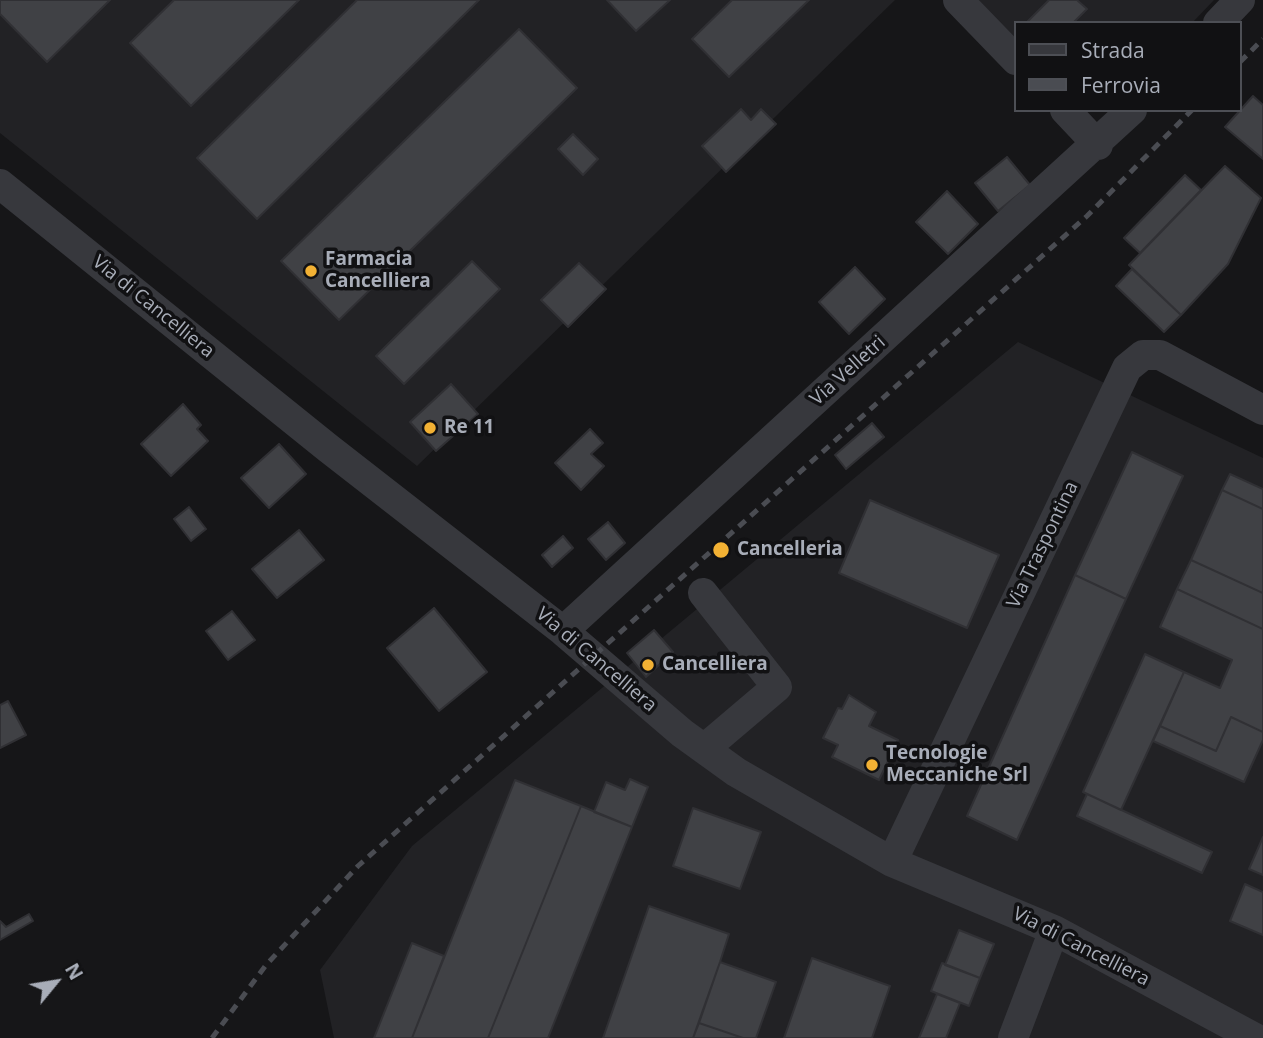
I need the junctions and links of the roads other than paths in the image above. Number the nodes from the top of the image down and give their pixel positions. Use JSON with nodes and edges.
{"nodes":[{"id":1,"x":958,"y":0,"type":"edge"},
{"id":2,"x":1240,"y":0,"type":"edge"},
{"id":3,"x":1220,"y":21,"type":"edge"},
{"id":4,"x":1014,"y":58,"type":"edge"},
{"id":5,"x":1067,"y":112,"type":"edge"},
{"id":6,"x":1130,"y":112,"type":"edge"},
{"id":7,"x":1098,"y":145,"type":"junction"},
{"id":8,"x":0,"y":184,"type":"edge"},
{"id":9,"x":1263,"y":410,"type":"edge"},
{"id":10,"x":703,"y":593,"type":"dead end"},
{"id":11,"x":563,"y":631,"type":"junction"},
{"id":12,"x":704,"y":748,"type":"junction"},
{"id":13,"x":892,"y":862,"type":"junction"},
{"id":14,"x":1054,"y":929,"type":"junction"},
{"id":15,"x":1013,"y":1038,"type":"edge"},
{"id":16,"x":1255,"y":1038,"type":"edge"}],
"edges":[{"from":1,"to":4,"type":"street"},
{"from":2,"to":3,"type":"street"},
{"from":5,"to":7,"type":"street"},
{"from":6,"to":7,"type":"street","name":"Via Velletri"},
{"from":7,"to":11,"type":"street","name":"Via Velletri"},
{"from":8,"to":11,"type":"street","name":"Via di Cancelliera"},
{"from":9,"to":13,"type":"street","name":"Via Traspontina"},
{"from":10,"to":12,"type":"street"},
{"from":11,"to":12,"type":"street","name":"Via di Cancelliera"},
{"from":12,"to":13,"type":"street","name":"Via di Cancelliera"},
{"from":13,"to":14,"type":"street","name":"Via di Cancelliera"},
{"from":14,"to":15,"type":"street"},
{"from":14,"to":16,"type":"street","name":"Via di Cancelliera"}]}
